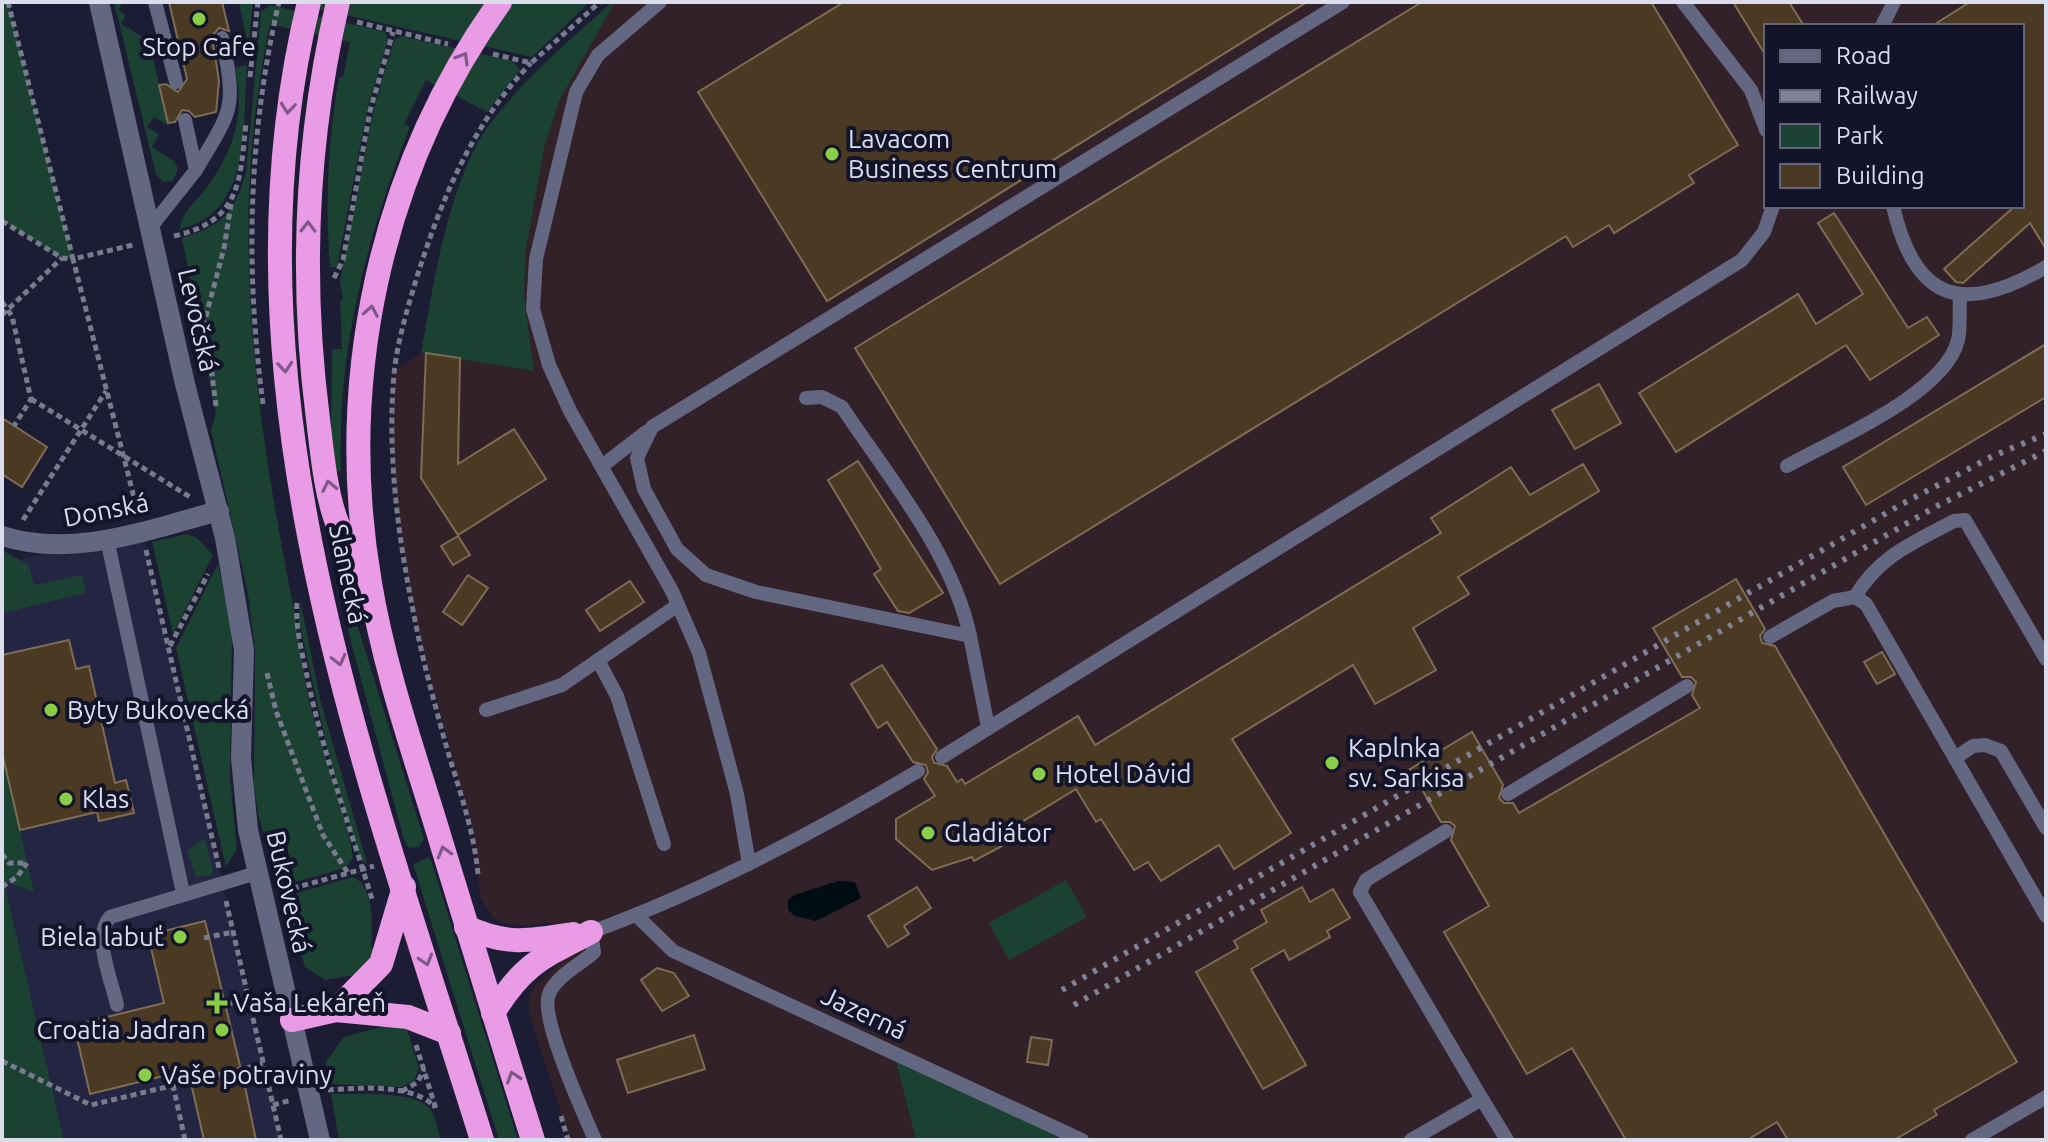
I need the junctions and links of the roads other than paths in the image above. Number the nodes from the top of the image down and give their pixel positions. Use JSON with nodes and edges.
{"nodes":[{"id":1,"x":99,"y":2,"type":"edge"},
{"id":2,"x":155,"y":2,"type":"edge"},
{"id":3,"x":500,"y":2,"type":"edge"},
{"id":4,"x":660,"y":2,"type":"edge"},
{"id":5,"x":1343,"y":2,"type":"edge"},
{"id":6,"x":1683,"y":2,"type":"edge"},
{"id":7,"x":1894,"y":2,"type":"edge"},
{"id":8,"x":299,"y":4,"type":"edge"},
{"id":9,"x":344,"y":11,"type":"edge"},
{"id":10,"x":1883,"y":24,"type":"edge"},
{"id":11,"x":222,"y":38,"type":"dead end"},
{"id":12,"x":176,"y":82,"type":"dead end"},
{"id":13,"x":185,"y":120,"type":"dead end"},
{"id":14,"x":1764,"y":125,"type":"edge"},
{"id":15,"x":196,"y":170,"type":"junction"},
{"id":16,"x":1772,"y":208,"type":"edge"},
{"id":17,"x":1893,"y":208,"type":"edge"},
{"id":18,"x":150,"y":228,"type":"junction"},
{"id":19,"x":2046,"y":267,"type":"edge"},
{"id":20,"x":1960,"y":296,"type":"junction"},
{"id":21,"x":806,"y":398,"type":"dead end"},
{"id":22,"x":652,"y":427,"type":"junction"},
{"id":23,"x":602,"y":466,"type":"junction"},
{"id":24,"x":1787,"y":466,"type":"dead end"},
{"id":25,"x":219,"y":511,"type":"junction"},
{"id":26,"x":2,"y":536,"type":"edge"},
{"id":27,"x":107,"y":539,"type":"junction"},
{"id":28,"x":370,"y":583,"type":"junction"},
{"id":29,"x":1855,"y":597,"type":"junction"},
{"id":30,"x":678,"y":605,"type":"junction"},
{"id":31,"x":970,"y":636,"type":"junction"},
{"id":32,"x":1770,"y":637,"type":"dead end"},
{"id":33,"x":244,"y":650,"type":"joint"},
{"id":34,"x":2046,"y":659,"type":"edge"},
{"id":35,"x":598,"y":660,"type":"junction"},
{"id":36,"x":1687,"y":686,"type":"dead end"},
{"id":37,"x":486,"y":710,"type":"dead end"},
{"id":38,"x":988,"y":727,"type":"junction"},
{"id":39,"x":942,"y":757,"type":"dead end"},
{"id":40,"x":1955,"y":758,"type":"junction"},
{"id":41,"x":918,"y":771,"type":"dead end"},
{"id":42,"x":1508,"y":794,"type":"dead end"},
{"id":43,"x":2046,"y":828,"type":"edge"},
{"id":44,"x":1446,"y":831,"type":"dead end"},
{"id":45,"x":664,"y":844,"type":"dead end"},
{"id":46,"x":749,"y":864,"type":"junction"},
{"id":47,"x":257,"y":873,"type":"junction"},
{"id":48,"x":404,"y":887,"type":"junction"},
{"id":49,"x":183,"y":893,"type":"junction"},
{"id":50,"x":636,"y":915,"type":"junction"},
{"id":51,"x":2046,"y":916,"type":"edge"},
{"id":52,"x":466,"y":927,"type":"junction"},
{"id":53,"x":591,"y":932,"type":"junction"},
{"id":54,"x":117,"y":1005,"type":"dead end"},
{"id":55,"x":336,"y":1010,"type":"junction"},
{"id":56,"x":493,"y":1013,"type":"junction"},
{"id":57,"x":292,"y":1020,"type":"junction"},
{"id":58,"x":449,"y":1033,"type":"junction"},
{"id":59,"x":2046,"y":1097,"type":"edge"},
{"id":60,"x":1482,"y":1099,"type":"junction"},
{"id":61,"x":320,"y":1140,"type":"edge"},
{"id":62,"x":482,"y":1140,"type":"edge"},
{"id":63,"x":533,"y":1140,"type":"edge"},
{"id":64,"x":595,"y":1140,"type":"edge"},
{"id":65,"x":1082,"y":1140,"type":"edge"},
{"id":66,"x":1411,"y":1140,"type":"edge"},
{"id":67,"x":1507,"y":1140,"type":"edge"},
{"id":68,"x":1972,"y":1140,"type":"edge"}],
"edges":[{"from":1,"to":18,"type":"street","name":"Levočská"},
{"from":2,"to":12,"type":"lane"},
{"from":28,"to":3,"type":"highway","one_way":true},
{"from":4,"to":23,"type":"lane"},
{"from":5,"to":22,"type":"lane"},
{"from":6,"to":14,"type":"lane"},
{"from":7,"to":10,"type":"lane"},
{"from":8,"to":48,"type":"highway","name":"Slanecká","one_way":true},
{"from":28,"to":9,"type":"highway","one_way":true},
{"from":11,"to":15,"type":"lane"},
{"from":13,"to":15,"type":"lane"},
{"from":15,"to":18,"type":"lane"},
{"from":16,"to":38,"type":"lane"},
{"from":17,"to":20,"type":"lane"},
{"from":18,"to":25,"type":"street","name":"Levočská"},
{"from":19,"to":20,"type":"lane"},
{"from":20,"to":24,"type":"lane"},
{"from":21,"to":31,"type":"lane"},
{"from":22,"to":23,"type":"lane"},
{"from":22,"to":31,"type":"lane"},
{"from":23,"to":30,"type":"lane"},
{"from":25,"to":27,"type":"street","name":"Donská"},
{"from":25,"to":33,"type":"street","name":"Levočská"},
{"from":26,"to":27,"type":"street","name":"Donská"},
{"from":27,"to":49,"type":"lane"},
{"from":52,"to":28,"type":"highway","name":"Slanecká","one_way":true},
{"from":29,"to":32,"type":"lane"},
{"from":29,"to":34,"type":"lane"},
{"from":29,"to":40,"type":"lane"},
{"from":30,"to":35,"type":"lane"},
{"from":30,"to":46,"type":"lane"},
{"from":31,"to":38,"type":"lane"},
{"from":33,"to":47,"type":"street","name":"Bukovecká"},
{"from":35,"to":37,"type":"lane"},
{"from":35,"to":45,"type":"lane"},
{"from":36,"to":42,"type":"lane"},
{"from":38,"to":39,"type":"lane"},
{"from":40,"to":43,"type":"lane"},
{"from":40,"to":51,"type":"lane"},
{"from":41,"to":46,"type":"lane"},
{"from":44,"to":60,"type":"lane"},
{"from":46,"to":50,"type":"lane"},
{"from":47,"to":49,"type":"lane"},
{"from":47,"to":57,"type":"street","name":"Bukovecká"},
{"from":48,"to":55,"type":"highway"},
{"from":48,"to":58,"type":"highway","name":"Slanecká","one_way":true},
{"from":49,"to":54,"type":"lane"},
{"from":50,"to":53,"type":"lane"},
{"from":50,"to":65,"type":"lane","name":"Jazerná"},
{"from":52,"to":53,"type":"highway"},
{"from":52,"to":56,"type":"highway","name":"Slanecká"},
{"from":53,"to":56,"type":"highway"},
{"from":53,"to":64,"type":"lane"},
{"from":55,"to":57,"type":"highway"},
{"from":55,"to":58,"type":"highway"},
{"from":63,"to":56,"type":"highway","name":"Slanecká","one_way":true},
{"from":57,"to":61,"type":"street","name":"Bukovecká"},
{"from":58,"to":62,"type":"highway","name":"Slanecká"},
{"from":59,"to":68,"type":"lane"},
{"from":60,"to":66,"type":"lane"},
{"from":60,"to":67,"type":"lane"}]}
